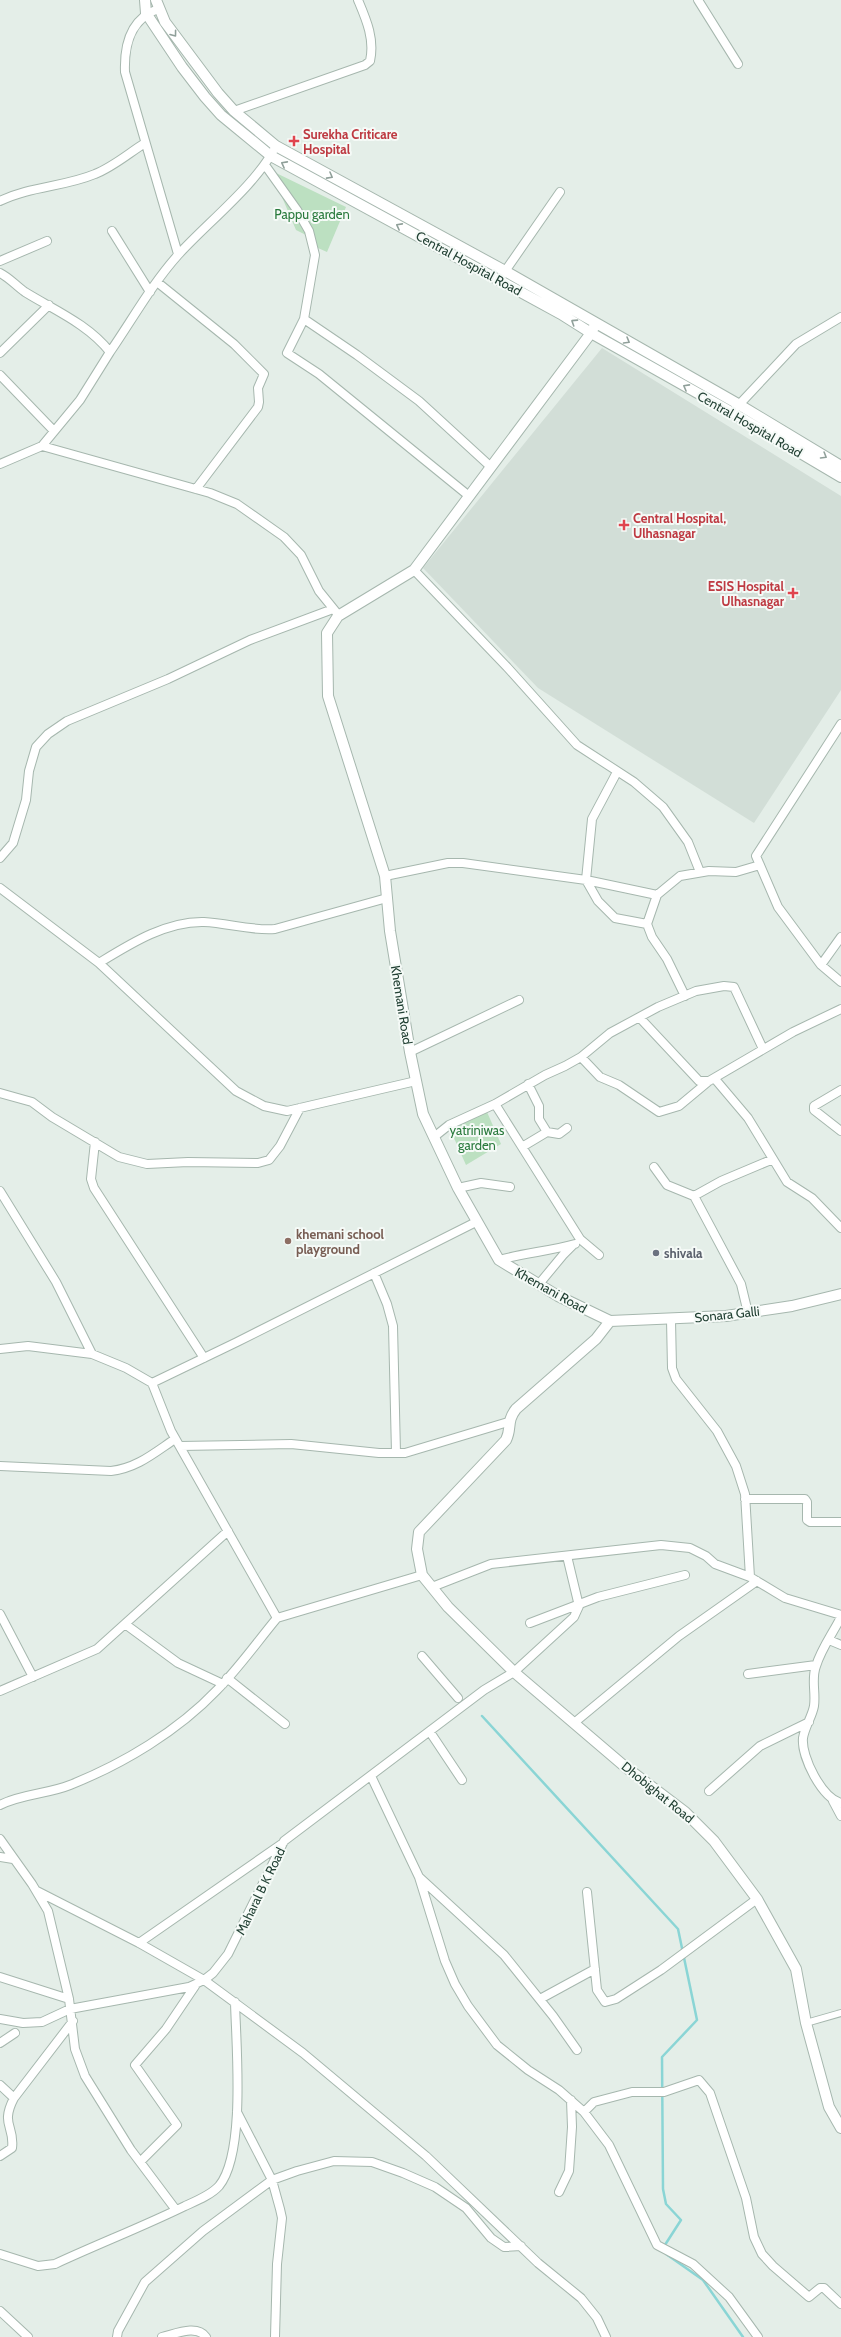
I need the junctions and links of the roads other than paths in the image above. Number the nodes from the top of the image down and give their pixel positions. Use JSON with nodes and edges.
{"nodes":[{"id":1,"x":145,"y":0,"type":"edge"},
{"id":2,"x":358,"y":0,"type":"edge"},
{"id":3,"x":698,"y":0,"type":"edge"},
{"id":4,"x":157,"y":4,"type":"edge"},
{"id":5,"x":146,"y":13,"type":"junction"},
{"id":6,"x":738,"y":64,"type":"dead end"},
{"id":7,"x":234,"y":111,"type":"junction"},
{"id":8,"x":146,"y":143,"type":"junction"},
{"id":9,"x":276,"y":146,"type":"junction"},
{"id":10,"x":271,"y":156,"type":"junction"},
{"id":11,"x":264,"y":165,"type":"junction"},
{"id":12,"x":560,"y":192,"type":"dead end"},
{"id":13,"x":0,"y":200,"type":"edge"},
{"id":14,"x":112,"y":231,"type":"dead end"},
{"id":15,"x":48,"y":241,"type":"dead end"},
{"id":16,"x":178,"y":254,"type":"junction"},
{"id":17,"x":0,"y":261,"type":"edge"},
{"id":18,"x":0,"y":273,"type":"edge"},
{"id":19,"x":502,"y":276,"type":"junction"},
{"id":20,"x":157,"y":282,"type":"junction"},
{"id":21,"x":150,"y":292,"type":"junction"},
{"id":22,"x":49,"y":305,"type":"junction"},
{"id":23,"x":841,"y":317,"type":"edge"},
{"id":24,"x":304,"y":319,"type":"junction"},
{"id":25,"x":596,"y":323,"type":"junction"},
{"id":26,"x":591,"y":333,"type":"junction"},
{"id":27,"x":110,"y":352,"type":"junction"},
{"id":28,"x":0,"y":353,"type":"edge"},
{"id":29,"x":0,"y":375,"type":"edge"},
{"id":30,"x":735,"y":408,"type":"junction"},
{"id":31,"x":54,"y":431,"type":"junction"},
{"id":32,"x":42,"y":446,"type":"junction"},
{"id":33,"x":0,"y":464,"type":"edge"},
{"id":34,"x":841,"y":466,"type":"edge"},
{"id":35,"x":491,"y":467,"type":"junction"},
{"id":36,"x":841,"y":477,"type":"edge"},
{"id":37,"x":196,"y":489,"type":"junction"},
{"id":38,"x":469,"y":496,"type":"junction"},
{"id":39,"x":414,"y":570,"type":"junction"},
{"id":40,"x":336,"y":613,"type":"junction"},
{"id":41,"x":841,"y":724,"type":"edge"},
{"id":42,"x":617,"y":772,"type":"junction"},
{"id":43,"x":0,"y":858,"type":"edge"},
{"id":44,"x":760,"y":865,"type":"junction"},
{"id":45,"x":700,"y":872,"type":"junction"},
{"id":46,"x":385,"y":876,"type":"junction"},
{"id":47,"x":586,"y":880,"type":"junction"},
{"id":48,"x":0,"y":888,"type":"edge"},
{"id":49,"x":657,"y":895,"type":"junction"},
{"id":50,"x":387,"y":898,"type":"junction"},
{"id":51,"x":647,"y":924,"type":"junction"},
{"id":52,"x":841,"y":937,"type":"edge"},
{"id":53,"x":99,"y":964,"type":"junction"},
{"id":54,"x":821,"y":965,"type":"junction"},
{"id":55,"x":841,"y":982,"type":"edge"},
{"id":56,"x":685,"y":996,"type":"junction"},
{"id":57,"x":518,"y":1000,"type":"dead end"},
{"id":58,"x":841,"y":1009,"type":"edge"},
{"id":59,"x":640,"y":1018,"type":"junction"},
{"id":60,"x":764,"y":1049,"type":"junction"},
{"id":61,"x":410,"y":1052,"type":"junction"},
{"id":62,"x":581,"y":1057,"type":"junction"},
{"id":63,"x":712,"y":1080,"type":"junction"},
{"id":64,"x":416,"y":1081,"type":"junction"},
{"id":65,"x":528,"y":1084,"type":"junction"},
{"id":66,"x":841,"y":1090,"type":"edge"},
{"id":67,"x":0,"y":1093,"type":"edge"},
{"id":68,"x":495,"y":1104,"type":"junction"},
{"id":69,"x":300,"y":1108,"type":"junction"},
{"id":70,"x":567,"y":1128,"type":"dead end"},
{"id":71,"x":841,"y":1131,"type":"edge"},
{"id":72,"x":547,"y":1132,"type":"junction"},
{"id":73,"x":434,"y":1137,"type":"junction"},
{"id":74,"x":95,"y":1142,"type":"junction"},
{"id":75,"x":522,"y":1147,"type":"junction"},
{"id":76,"x":771,"y":1160,"type":"junction"},
{"id":77,"x":654,"y":1167,"type":"dead end"},
{"id":78,"x":510,"y":1187,"type":"dead end"},
{"id":79,"x":458,"y":1188,"type":"junction"},
{"id":80,"x":0,"y":1192,"type":"edge"},
{"id":81,"x":694,"y":1196,"type":"junction"},
{"id":82,"x":476,"y":1222,"type":"junction"},
{"id":83,"x":841,"y":1228,"type":"edge"},
{"id":84,"x":577,"y":1242,"type":"junction"},
{"id":85,"x":599,"y":1255,"type":"dead end"},
{"id":86,"x":499,"y":1260,"type":"junction"},
{"id":87,"x":374,"y":1274,"type":"junction"},
{"id":88,"x":539,"y":1284,"type":"junction"},
{"id":89,"x":841,"y":1294,"type":"edge"},
{"id":90,"x":748,"y":1313,"type":"junction"},
{"id":91,"x":671,"y":1320,"type":"junction"},
{"id":92,"x":610,"y":1321,"type":"junction"},
{"id":93,"x":0,"y":1349,"type":"edge"},
{"id":94,"x":92,"y":1354,"type":"junction"},
{"id":95,"x":204,"y":1358,"type":"junction"},
{"id":96,"x":152,"y":1383,"type":"junction"},
{"id":97,"x":508,"y":1422,"type":"junction"},
{"id":98,"x":177,"y":1442,"type":"junction"},
{"id":99,"x":396,"y":1453,"type":"junction"},
{"id":100,"x":0,"y":1466,"type":"edge"},
{"id":101,"x":745,"y":1499,"type":"junction"},
{"id":102,"x":841,"y":1522,"type":"edge"},
{"id":103,"x":228,"y":1531,"type":"junction"},
{"id":104,"x":567,"y":1556,"type":"junction"},
{"id":105,"x":422,"y":1575,"type":"junction"},
{"id":106,"x":685,"y":1575,"type":"dead end"},
{"id":107,"x":753,"y":1579,"type":"junction"},
{"id":108,"x":432,"y":1587,"type":"junction"},
{"id":109,"x":579,"y":1606,"type":"junction"},
{"id":110,"x":0,"y":1614,"type":"edge"},
{"id":111,"x":841,"y":1616,"type":"edge"},
{"id":112,"x":277,"y":1618,"type":"junction"},
{"id":113,"x":530,"y":1623,"type":"dead end"},
{"id":114,"x":125,"y":1624,"type":"junction"},
{"id":115,"x":829,"y":1640,"type":"junction"},
{"id":116,"x":841,"y":1644,"type":"edge"},
{"id":117,"x":422,"y":1656,"type":"dead end"},
{"id":118,"x":816,"y":1666,"type":"junction"},
{"id":119,"x":514,"y":1672,"type":"junction"},
{"id":120,"x":748,"y":1674,"type":"dead end"},
{"id":121,"x":33,"y":1677,"type":"junction"},
{"id":122,"x":225,"y":1681,"type":"junction"},
{"id":123,"x":0,"y":1691,"type":"edge"},
{"id":124,"x":458,"y":1698,"type":"dead end"},
{"id":125,"x":809,"y":1722,"type":"junction"},
{"id":126,"x":574,"y":1723,"type":"junction"},
{"id":127,"x":285,"y":1724,"type":"dead end"},
{"id":128,"x":430,"y":1732,"type":"junction"},
{"id":129,"x":371,"y":1776,"type":"junction"},
{"id":130,"x":462,"y":1780,"type":"dead end"},
{"id":131,"x":709,"y":1790,"type":"dead end"},
{"id":132,"x":837,"y":1802,"type":"edge"},
{"id":133,"x":0,"y":1805,"type":"edge"},
{"id":134,"x":841,"y":1816,"type":"edge"},
{"id":135,"x":0,"y":1839,"type":"edge"},
{"id":136,"x":284,"y":1841,"type":"junction"},
{"id":137,"x":0,"y":1857,"type":"edge"},
{"id":138,"x":13,"y":1860,"type":"junction"},
{"id":139,"x":419,"y":1877,"type":"junction"},
{"id":140,"x":37,"y":1891,"type":"junction"},
{"id":141,"x":587,"y":1892,"type":"dead end"},
{"id":142,"x":757,"y":1899,"type":"junction"},
{"id":143,"x":139,"y":1943,"type":"junction"},
{"id":144,"x":595,"y":1969,"type":"junction"},
{"id":145,"x":0,"y":1977,"type":"edge"},
{"id":146,"x":204,"y":1980,"type":"junction"},
{"id":147,"x":195,"y":1986,"type":"junction"},
{"id":148,"x":70,"y":1999,"type":"junction"},
{"id":149,"x":540,"y":1999,"type":"junction"},
{"id":150,"x":235,"y":2002,"type":"junction"},
{"id":151,"x":70,"y":2009,"type":"junction"},
{"id":152,"x":841,"y":2012,"type":"edge"},
{"id":153,"x":0,"y":2019,"type":"edge"},
{"id":154,"x":73,"y":2021,"type":"junction"},
{"id":155,"x":806,"y":2023,"type":"junction"},
{"id":156,"x":15,"y":2033,"type":"dead end"},
{"id":157,"x":0,"y":2042,"type":"edge"},
{"id":158,"x":577,"y":2050,"type":"dead end"},
{"id":159,"x":0,"y":2084,"type":"edge"},
{"id":160,"x":14,"y":2098,"type":"junction"},
{"id":161,"x":571,"y":2100,"type":"junction"},
{"id":162,"x":238,"y":2112,"type":"junction"},
{"id":163,"x":584,"y":2112,"type":"junction"},
{"id":164,"x":841,"y":2128,"type":"edge"},
{"id":165,"x":0,"y":2156,"type":"edge"},
{"id":166,"x":140,"y":2162,"type":"junction"},
{"id":167,"x":272,"y":2180,"type":"junction"},
{"id":168,"x":559,"y":2192,"type":"dead end"},
{"id":169,"x":176,"y":2210,"type":"junction"},
{"id":170,"x":521,"y":2246,"type":"junction"},
{"id":171,"x":0,"y":2248,"type":"edge"},
{"id":172,"x":4,"y":2255,"type":"edge"},
{"id":173,"x":841,"y":2304,"type":"edge"},
{"id":174,"x":0,"y":2311,"type":"edge"},
{"id":175,"x":25,"y":2337,"type":"edge"},
{"id":176,"x":117,"y":2337,"type":"edge"},
{"id":177,"x":162,"y":2337,"type":"edge"},
{"id":178,"x":206,"y":2337,"type":"edge"},
{"id":179,"x":275,"y":2337,"type":"edge"},
{"id":180,"x":606,"y":2337,"type":"edge"},
{"id":181,"x":758,"y":2337,"type":"edge"}],
"edges":[{"from":1,"to":5,"type":"street","name":"Central Hospital Road"},
{"from":2,"to":7,"type":"street"},
{"from":3,"to":6,"type":"street"},
{"from":4,"to":5,"type":"street"},
{"from":4,"to":7,"type":"street","name":"Central Hospital Road","one_way":true},
{"from":5,"to":8,"type":"street"},
{"from":5,"to":10,"type":"street","name":"Central Hospital Road"},
{"from":7,"to":9,"type":"street","name":"Central Hospital Road"},
{"from":8,"to":13,"type":"street"},
{"from":8,"to":16,"type":"street"},
{"from":9,"to":10,"type":"street"},
{"from":9,"to":19,"type":"street","name":"Central Hospital Road","one_way":true},
{"from":10,"to":11,"type":"street"},
{"from":19,"to":10,"type":"street","name":"Central Hospital Road","one_way":true},
{"from":11,"to":16,"type":"street"},
{"from":11,"to":24,"type":"street"},
{"from":12,"to":19,"type":"street"},
{"from":14,"to":21,"type":"street"},
{"from":15,"to":17,"type":"street"},
{"from":16,"to":20,"type":"street"},
{"from":18,"to":22,"type":"street"},
{"from":19,"to":25,"type":"street","name":"Central Hospital Road"},
{"from":26,"to":19,"type":"street","name":"Central Hospital Road","one_way":true},
{"from":20,"to":21,"type":"street"},
{"from":20,"to":37,"type":"street"},
{"from":21,"to":27,"type":"street"},
{"from":22,"to":27,"type":"street"},
{"from":22,"to":28,"type":"street"},
{"from":23,"to":30,"type":"street"},
{"from":24,"to":35,"type":"street"},
{"from":24,"to":38,"type":"street"},
{"from":25,"to":26,"type":"street"},
{"from":25,"to":30,"type":"street","name":"Central Hospital Road","one_way":true},
{"from":30,"to":26,"type":"street","name":"Central Hospital Road","one_way":true},
{"from":26,"to":35,"type":"street"},
{"from":27,"to":31,"type":"street"},
{"from":29,"to":31,"type":"street"},
{"from":30,"to":34,"type":"street","name":"Central Hospital Road","one_way":true},
{"from":30,"to":36,"type":"street","name":"Central Hospital Road"},
{"from":31,"to":32,"type":"street"},
{"from":32,"to":33,"type":"street"},
{"from":32,"to":37,"type":"street"},
{"from":35,"to":38,"type":"street"},
{"from":37,"to":40,"type":"street"},
{"from":38,"to":39,"type":"street"},
{"from":39,"to":40,"type":"street"},
{"from":39,"to":42,"type":"street"},
{"from":40,"to":43,"type":"street"},
{"from":40,"to":46,"type":"street","name":"Khemani Road"},
{"from":41,"to":44,"type":"street"},
{"from":42,"to":45,"type":"street"},
{"from":42,"to":47,"type":"street"},
{"from":44,"to":45,"type":"street"},
{"from":44,"to":54,"type":"street"},
{"from":45,"to":49,"type":"street"},
{"from":46,"to":47,"type":"street"},
{"from":46,"to":50,"type":"street","name":"Khemani Road"},
{"from":47,"to":49,"type":"street"},
{"from":47,"to":51,"type":"street"},
{"from":48,"to":53,"type":"street"},
{"from":49,"to":51,"type":"street"},
{"from":50,"to":53,"type":"street"},
{"from":50,"to":61,"type":"street","name":"Khemani Road"},
{"from":51,"to":56,"type":"street"},
{"from":52,"to":54,"type":"street"},
{"from":53,"to":69,"type":"street"},
{"from":54,"to":55,"type":"street"},
{"from":56,"to":59,"type":"street"},
{"from":56,"to":60,"type":"street"},
{"from":57,"to":61,"type":"street"},
{"from":58,"to":60,"type":"street"},
{"from":59,"to":62,"type":"street"},
{"from":59,"to":63,"type":"street"},
{"from":60,"to":63,"type":"street"},
{"from":61,"to":64,"type":"street","name":"Khemani Road"},
{"from":62,"to":63,"type":"street"},
{"from":62,"to":65,"type":"street"},
{"from":63,"to":76,"type":"street"},
{"from":64,"to":69,"type":"street"},
{"from":64,"to":73,"type":"street","name":"Khemani Road"},
{"from":65,"to":68,"type":"street"},
{"from":65,"to":72,"type":"street"},
{"from":66,"to":71,"type":"street"},
{"from":67,"to":74,"type":"street"},
{"from":68,"to":73,"type":"street"},
{"from":68,"to":75,"type":"street"},
{"from":69,"to":74,"type":"street"},
{"from":70,"to":72,"type":"street"},
{"from":72,"to":75,"type":"street"},
{"from":73,"to":79,"type":"street","name":"Khemani Road"},
{"from":74,"to":95,"type":"street"},
{"from":75,"to":84,"type":"street"},
{"from":76,"to":81,"type":"street"},
{"from":76,"to":83,"type":"street"},
{"from":77,"to":81,"type":"street"},
{"from":78,"to":79,"type":"street"},
{"from":79,"to":82,"type":"street","name":"Khemani Road"},
{"from":80,"to":94,"type":"street"},
{"from":81,"to":90,"type":"street"},
{"from":82,"to":86,"type":"street","name":"Khemani Road"},
{"from":82,"to":87,"type":"street"},
{"from":84,"to":85,"type":"street"},
{"from":84,"to":86,"type":"street"},
{"from":84,"to":88,"type":"street"},
{"from":86,"to":88,"type":"street","name":"Khemani Road"},
{"from":87,"to":95,"type":"street"},
{"from":87,"to":99,"type":"street"},
{"from":88,"to":92,"type":"street","name":"Khemani Road"},
{"from":89,"to":90,"type":"street","name":"Sonara Galli"},
{"from":90,"to":91,"type":"street","name":"Sonara Galli"},
{"from":91,"to":92,"type":"street","name":"Sonara Galli"},
{"from":91,"to":101,"type":"street"},
{"from":92,"to":97,"type":"street"},
{"from":93,"to":94,"type":"street"},
{"from":94,"to":96,"type":"street"},
{"from":95,"to":96,"type":"street"},
{"from":96,"to":98,"type":"street"},
{"from":97,"to":99,"type":"street"},
{"from":97,"to":105,"type":"street"},
{"from":98,"to":99,"type":"street"},
{"from":98,"to":100,"type":"street"},
{"from":98,"to":103,"type":"street"},
{"from":101,"to":102,"type":"street"},
{"from":101,"to":107,"type":"street"},
{"from":103,"to":112,"type":"street"},
{"from":103,"to":114,"type":"street"},
{"from":104,"to":107,"type":"street"},
{"from":104,"to":108,"type":"street"},
{"from":104,"to":109,"type":"street"},
{"from":105,"to":108,"type":"street","name":"Dhobighat Road"},
{"from":105,"to":112,"type":"street"},
{"from":106,"to":109,"type":"street"},
{"from":107,"to":111,"type":"street"},
{"from":107,"to":126,"type":"street"},
{"from":108,"to":119,"type":"street","name":"Dhobighat Road"},
{"from":109,"to":113,"type":"street"},
{"from":109,"to":119,"type":"street","name":"Maharal B K Road"},
{"from":110,"to":121,"type":"street"},
{"from":111,"to":115,"type":"street"},
{"from":112,"to":122,"type":"street"},
{"from":114,"to":121,"type":"street"},
{"from":114,"to":122,"type":"street"},
{"from":115,"to":116,"type":"street"},
{"from":115,"to":118,"type":"street"},
{"from":117,"to":124,"type":"street"},
{"from":118,"to":120,"type":"street"},
{"from":118,"to":125,"type":"street"},
{"from":119,"to":126,"type":"street","name":"Dhobighat Road"},
{"from":119,"to":128,"type":"street","name":"Maharal B K Road"},
{"from":121,"to":123,"type":"street"},
{"from":122,"to":127,"type":"street"},
{"from":122,"to":133,"type":"street"},
{"from":125,"to":131,"type":"street"},
{"from":125,"to":132,"type":"street"},
{"from":126,"to":142,"type":"street","name":"Dhobighat Road"},
{"from":128,"to":129,"type":"street","name":"Maharal B K Road"},
{"from":128,"to":130,"type":"street"},
{"from":129,"to":136,"type":"street","name":"Maharal B K Road"},
{"from":129,"to":139,"type":"street"},
{"from":132,"to":134,"type":"street"},
{"from":135,"to":138,"type":"street"},
{"from":136,"to":143,"type":"street"},
{"from":136,"to":146,"type":"street","name":"Maharal B K Road"},
{"from":137,"to":138,"type":"street"},
{"from":138,"to":140,"type":"street"},
{"from":139,"to":149,"type":"street"},
{"from":139,"to":161,"type":"street"},
{"from":140,"to":143,"type":"street"},
{"from":140,"to":148,"type":"street"},
{"from":141,"to":144,"type":"street"},
{"from":142,"to":144,"type":"street"},
{"from":142,"to":155,"type":"street","name":"Dhobighat Road"},
{"from":143,"to":146,"type":"street"},
{"from":144,"to":149,"type":"street"},
{"from":145,"to":148,"type":"street"},
{"from":146,"to":147,"type":"street","name":"Maharal B K Road"},
{"from":146,"to":150,"type":"street"},
{"from":147,"to":151,"type":"street","name":"Maharal B K Road"},
{"from":147,"to":166,"type":"street"},
{"from":148,"to":151,"type":"street"},
{"from":149,"to":158,"type":"street"},
{"from":150,"to":162,"type":"street"},
{"from":150,"to":170,"type":"street"},
{"from":151,"to":153,"type":"street","name":"Maharal B K Road"},
{"from":151,"to":154,"type":"street"},
{"from":152,"to":155,"type":"street"},
{"from":154,"to":160,"type":"street"},
{"from":154,"to":166,"type":"street"},
{"from":155,"to":164,"type":"street","name":"Dhobighat Road"},
{"from":156,"to":157,"type":"street"},
{"from":159,"to":160,"type":"street"},
{"from":160,"to":165,"type":"street"},
{"from":161,"to":163,"type":"street"},
{"from":161,"to":168,"type":"street"},
{"from":162,"to":167,"type":"street"},
{"from":162,"to":169,"type":"street"},
{"from":163,"to":173,"type":"street"},
{"from":163,"to":181,"type":"street"},
{"from":166,"to":169,"type":"street"},
{"from":167,"to":170,"type":"street"},
{"from":167,"to":176,"type":"street"},
{"from":167,"to":179,"type":"street"},
{"from":169,"to":172,"type":"street"},
{"from":170,"to":180,"type":"street"},
{"from":171,"to":172,"type":"street"},
{"from":174,"to":175,"type":"street"},
{"from":177,"to":178,"type":"street"}]}
